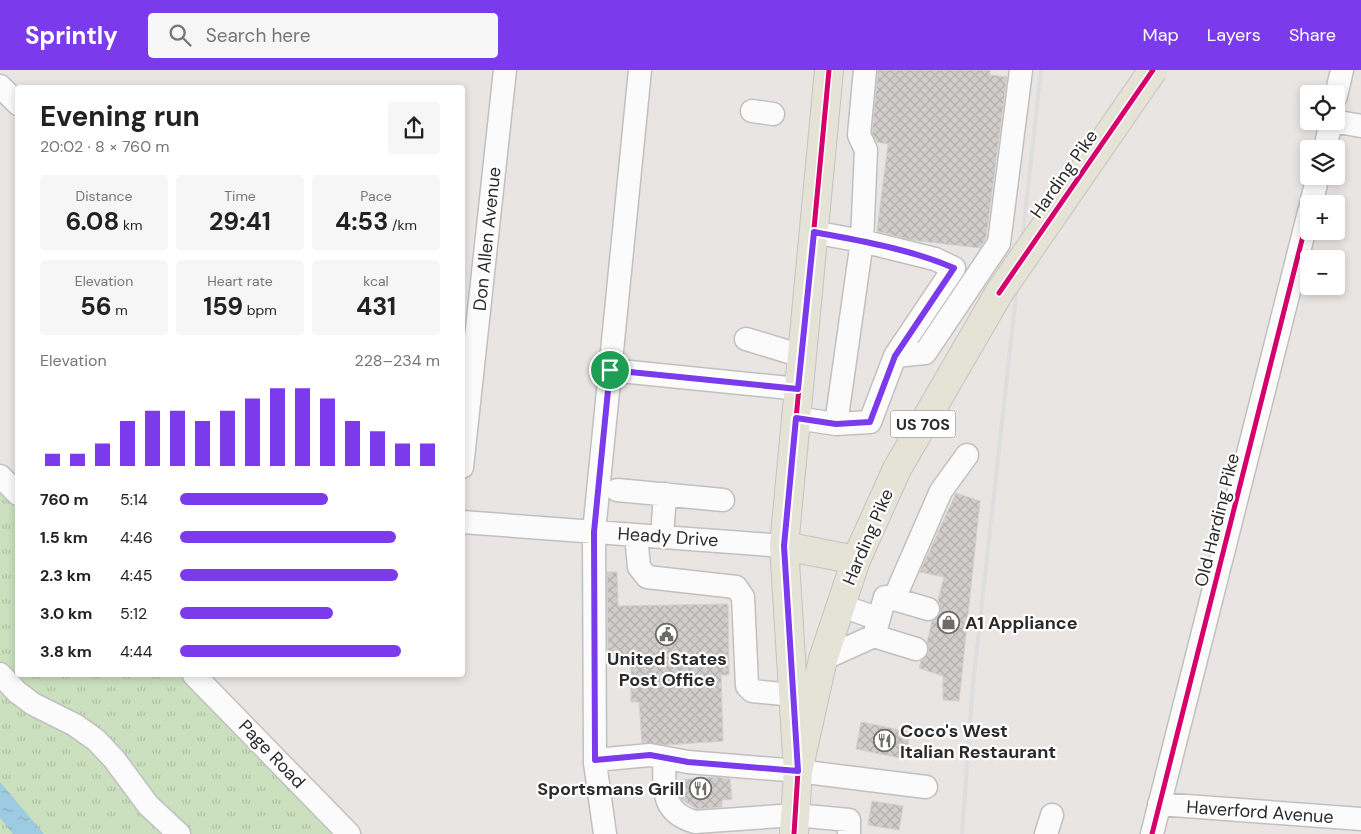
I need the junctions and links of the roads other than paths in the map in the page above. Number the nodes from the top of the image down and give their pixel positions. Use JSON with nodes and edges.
{"nodes":[{"id":1,"x":505,"y":70,"type":"edge"},
{"id":2,"x":640,"y":70,"type":"edge"},
{"id":3,"x":829,"y":70,"type":"edge"},
{"id":4,"x":865,"y":70,"type":"edge"},
{"id":5,"x":1021,"y":70,"type":"edge"},
{"id":6,"x":1153,"y":70,"type":"edge"},
{"id":7,"x":1342,"y":70,"type":"edge"},
{"id":8,"x":1339,"y":85,"type":"edge"},
{"id":9,"x":0,"y":86,"type":"edge"},
{"id":10,"x":15,"y":101,"type":"edge"},
{"id":11,"x":1345,"y":123,"type":"edge"},
{"id":12,"x":1361,"y":126,"type":"edge"},
{"id":13,"x":814,"y":232,"type":"junction"},
{"id":14,"x":1302,"y":240,"type":"edge"},
{"id":15,"x":862,"y":241,"type":"junction"},
{"id":16,"x":746,"y":339,"type":"dead end"},
{"id":17,"x":802,"y":356,"type":"junction"},
{"id":18,"x":895,"y":356,"type":"junction"},
{"id":19,"x":610,"y":370,"type":"junction"},
{"id":20,"x":798,"y":389,"type":"junction"},
{"id":21,"x":796,"y":418,"type":"junction"},
{"id":22,"x":836,"y":424,"type":"junction"},
{"id":23,"x":465,"y":439,"type":"edge"},
{"id":24,"x":967,"y":455,"type":"dead end"},
{"id":25,"x":0,"y":476,"type":"edge"},
{"id":26,"x":617,"y":490,"type":"dead end"},
{"id":27,"x":15,"y":491,"type":"edge"},
{"id":28,"x":665,"y":494,"type":"junction"},
{"id":29,"x":723,"y":500,"type":"dead end"},
{"id":30,"x":465,"y":522,"type":"edge"},
{"id":31,"x":594,"y":532,"type":"junction"},
{"id":32,"x":636,"y":535,"type":"junction"},
{"id":33,"x":662,"y":537,"type":"junction"},
{"id":34,"x":784,"y":546,"type":"junction"},
{"id":35,"x":856,"y":560,"type":"junction"},
{"id":36,"x":894,"y":599,"type":"junction"},
{"id":37,"x":839,"y":605,"type":"junction"},
{"id":38,"x":928,"y":609,"type":"dead end"},
{"id":39,"x":876,"y":628,"type":"junction"},
{"id":40,"x":916,"y":649,"type":"dead end"},
{"id":41,"x":823,"y":659,"type":"junction"},
{"id":42,"x":0,"y":674,"type":"edge"},
{"id":43,"x":196,"y":677,"type":"edge"},
{"id":44,"x":793,"y":695,"type":"junction"},
{"id":45,"x":664,"y":758,"type":"junction"},
{"id":46,"x":595,"y":760,"type":"junction"},
{"id":47,"x":798,"y":771,"type":"junction"},
{"id":48,"x":926,"y":787,"type":"dead end"},
{"id":49,"x":1159,"y":804,"type":"junction"},
{"id":50,"x":1361,"y":819,"type":"edge"},
{"id":51,"x":794,"y":824,"type":"edge"},
{"id":52,"x":179,"y":834,"type":"edge"},
{"id":53,"x":349,"y":834,"type":"edge"},
{"id":54,"x":605,"y":834,"type":"edge"},
{"id":55,"x":849,"y":834,"type":"edge"},
{"id":56,"x":1152,"y":834,"type":"edge"}],
"edges":[{"from":1,"to":23,"type":"street","name":"Don Allen Avenue"},
{"from":2,"to":19,"type":"street"},
{"from":3,"to":13,"type":"main road"},
{"from":4,"to":15,"type":"street"},
{"from":5,"to":18,"type":"street"},
{"from":6,"to":35,"type":"main road","name":"Harding Pike","number":"US 70S","bridge":true},
{"from":7,"to":8,"type":"street"},
{"from":9,"to":10,"type":"street"},
{"from":11,"to":12,"type":"street"},
{"from":13,"to":15,"type":"street"},
{"from":13,"to":17,"type":"main road"},
{"from":14,"to":49,"type":"street","name":"Old Harding Pike"},
{"from":15,"to":18,"type":"street"},
{"from":15,"to":22,"type":"street"},
{"from":16,"to":17,"type":"street"},
{"from":17,"to":20,"type":"main road"},
{"from":18,"to":22,"type":"street"},
{"from":19,"to":20,"type":"street"},
{"from":19,"to":31,"type":"street"},
{"from":20,"to":21,"type":"main road"},
{"from":21,"to":22,"type":"street"},
{"from":21,"to":34,"type":"main road"},
{"from":24,"to":36,"type":"street"},
{"from":25,"to":27,"type":"street"},
{"from":26,"to":28,"type":"street"},
{"from":28,"to":29,"type":"street"},
{"from":28,"to":33,"type":"street"},
{"from":30,"to":31,"type":"street","name":"Heady Drive"},
{"from":31,"to":32,"type":"street","name":"Heady Drive"},
{"from":31,"to":46,"type":"street"},
{"from":32,"to":33,"type":"street","name":"Heady Drive"},
{"from":32,"to":44,"type":"street"},
{"from":33,"to":34,"type":"street","name":"Heady Drive"},
{"from":34,"to":35,"type":"main road"},
{"from":34,"to":44,"type":"main road"},
{"from":35,"to":37,"type":"main road","name":"Harding Pike","number":"US 70S"},
{"from":36,"to":38,"type":"street"},
{"from":36,"to":39,"type":"street"},
{"from":37,"to":39,"type":"street"},
{"from":37,"to":41,"type":"main road","name":"Harding Pike","number":"US 70S"},
{"from":39,"to":40,"type":"street"},
{"from":39,"to":41,"type":"street"},
{"from":41,"to":47,"type":"main road","name":"Harding Pike","number":"US 70S"},
{"from":42,"to":52,"type":"street"},
{"from":43,"to":53,"type":"street","name":"Page Road"},
{"from":44,"to":47,"type":"main road"},
{"from":45,"to":46,"type":"street"},
{"from":45,"to":47,"type":"street"},
{"from":45,"to":51,"type":"street"},
{"from":46,"to":54,"type":"street"},
{"from":47,"to":48,"type":"street"},
{"from":47,"to":51,"type":"main road","name":"Harding Pike","number":"US 70S"},
{"from":49,"to":50,"type":"street","name":"Haverford Avenue"},
{"from":49,"to":56,"type":"street","name":"Old Harding Pike"},
{"from":51,"to":55,"type":"street"}]}
